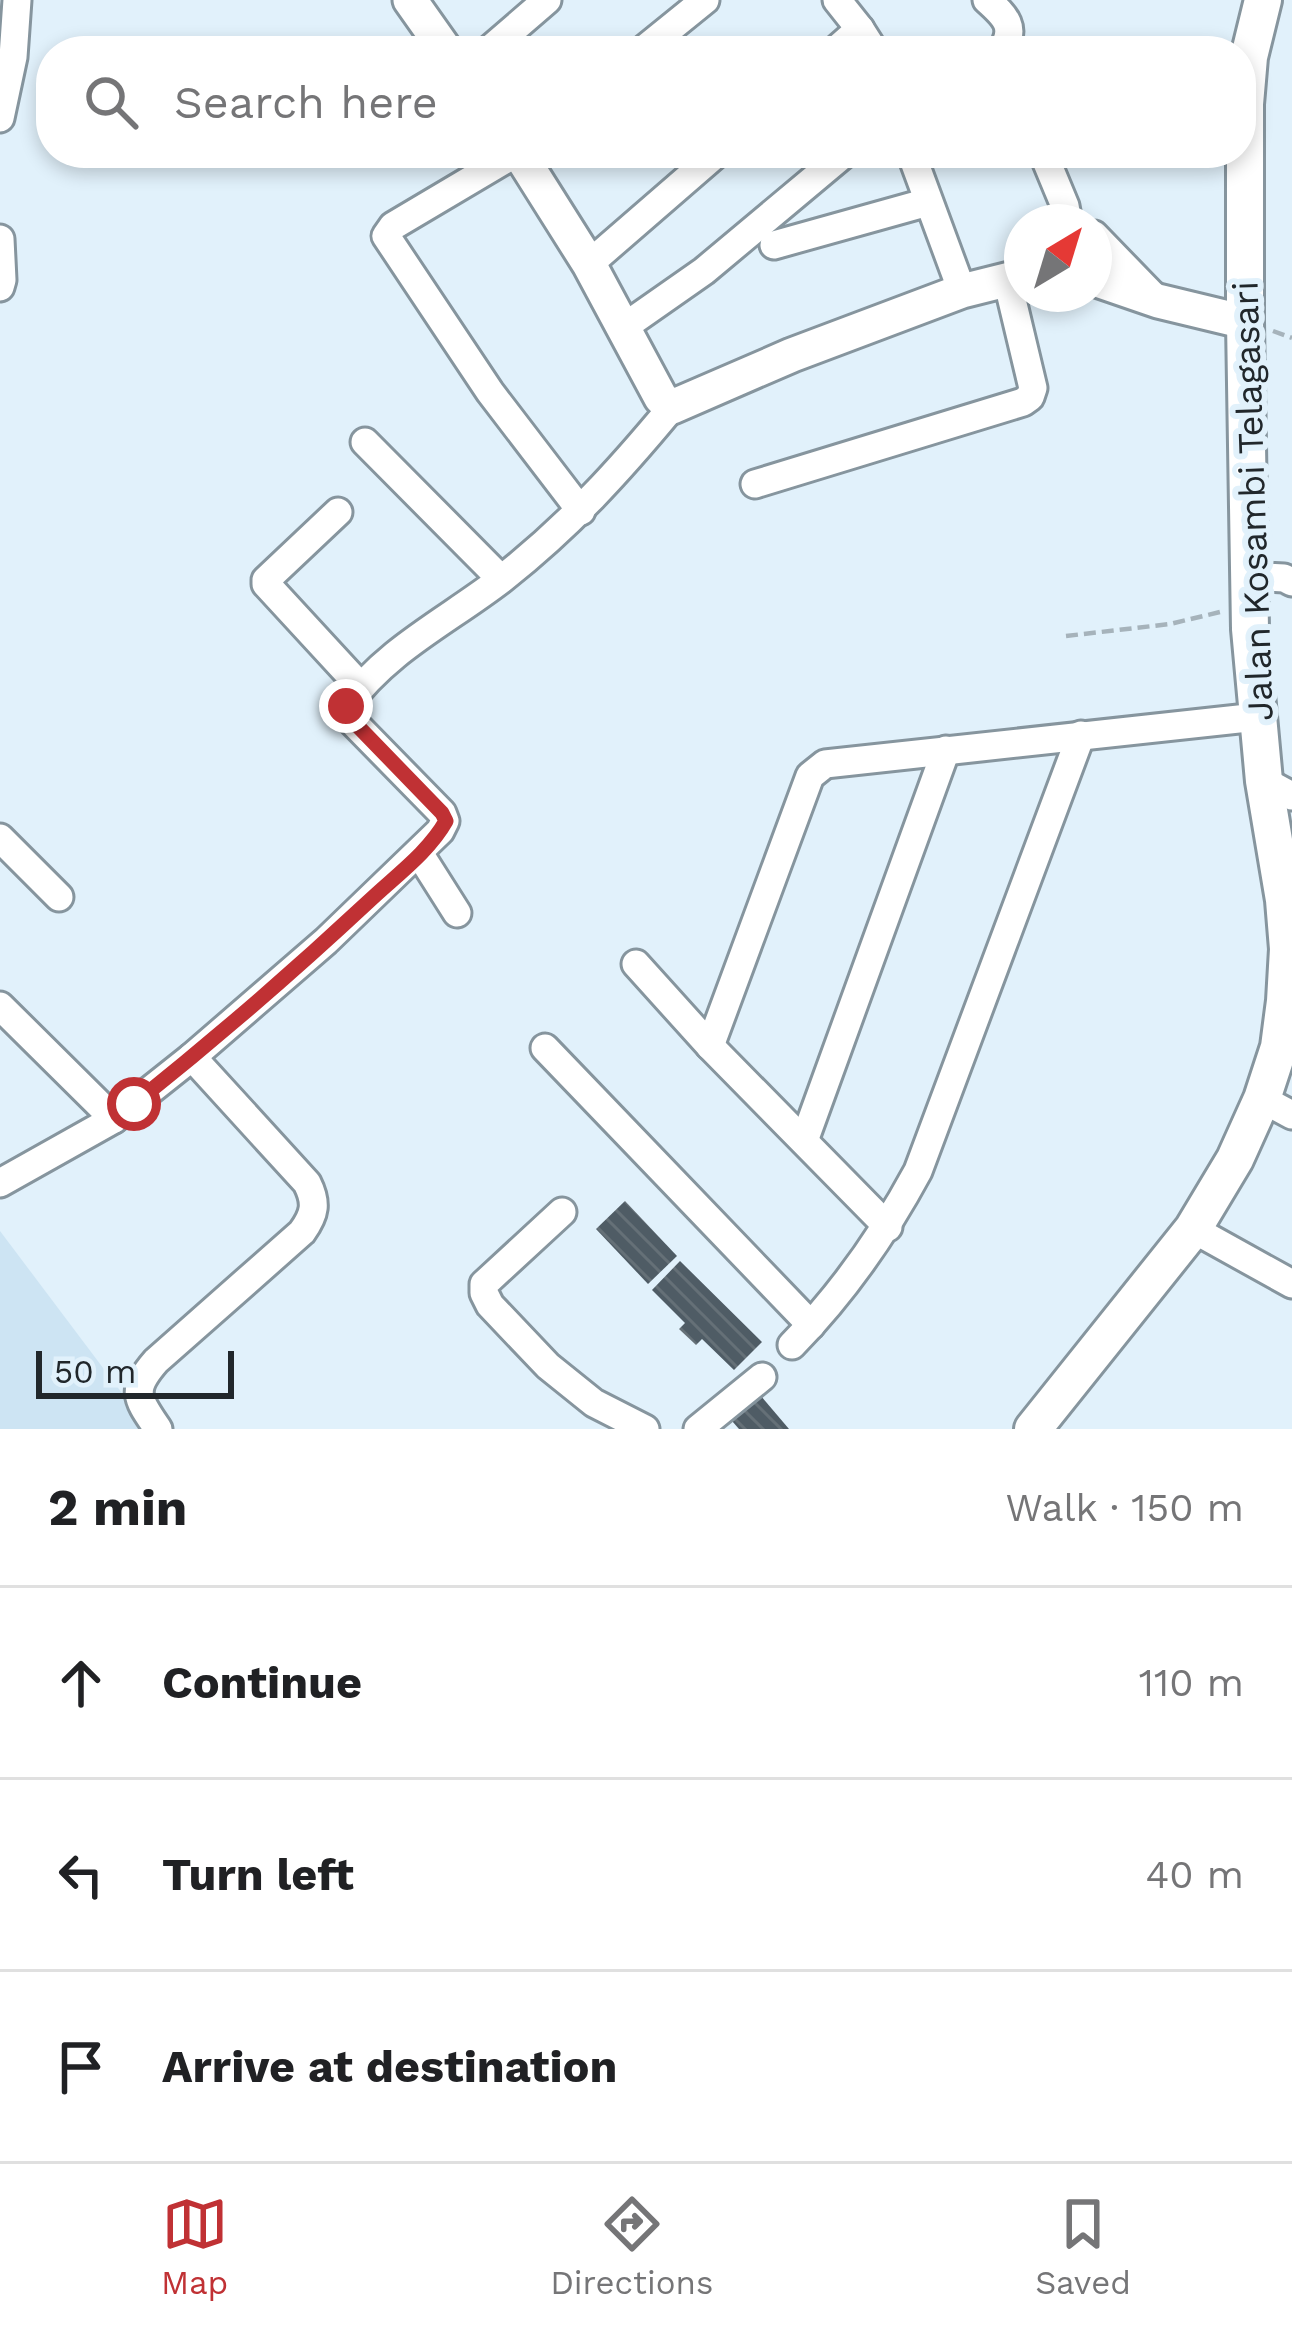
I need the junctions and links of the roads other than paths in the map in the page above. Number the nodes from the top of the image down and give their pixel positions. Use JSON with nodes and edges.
{"nodes":[{"id":1,"x":17,"y":0,"type":"edge"},
{"id":2,"x":410,"y":0,"type":"edge"},
{"id":3,"x":547,"y":0,"type":"edge"},
{"id":4,"x":705,"y":0,"type":"edge"},
{"id":5,"x":837,"y":0,"type":"edge"},
{"id":6,"x":987,"y":0,"type":"edge"},
{"id":7,"x":1263,"y":0,"type":"edge"},
{"id":8,"x":435,"y":36,"type":"edge"},
{"id":9,"x":505,"y":36,"type":"edge"},
{"id":10,"x":661,"y":36,"type":"edge"},
{"id":11,"x":864,"y":36,"type":"edge"},
{"id":12,"x":1009,"y":36,"type":"edge"},
{"id":13,"x":1254,"y":36,"type":"edge"},
{"id":14,"x":0,"y":118,"type":"edge"},
{"id":15,"x":492,"y":168,"type":"edge"},
{"id":16,"x":527,"y":168,"type":"edge"},
{"id":17,"x":700,"y":168,"type":"edge"},
{"id":18,"x":827,"y":168,"type":"edge"},
{"id":19,"x":916,"y":168,"type":"edge"},
{"id":20,"x":1050,"y":168,"type":"edge"},
{"id":21,"x":1245,"y":168,"type":"edge"},
{"id":22,"x":928,"y":202,"type":"junction"},
{"id":23,"x":1065,"y":204,"type":"edge"},
{"id":24,"x":0,"y":238,"type":"edge"},
{"id":25,"x":774,"y":245,"type":"dead end"},
{"id":26,"x":1112,"y":254,"type":"edge"},
{"id":27,"x":589,"y":264,"type":"junction"},
{"id":28,"x":1004,"y":281,"type":"edge"},
{"id":29,"x":1112,"y":285,"type":"edge"},
{"id":30,"x":0,"y":287,"type":"edge"},
{"id":31,"x":962,"y":291,"type":"junction"},
{"id":32,"x":1158,"y":301,"type":"junction"},
{"id":33,"x":1021,"y":312,"type":"edge"},
{"id":34,"x":1245,"y":322,"type":"junction"},
{"id":35,"x":624,"y":327,"type":"junction"},
{"id":36,"x":672,"y":406,"type":"junction"},
{"id":37,"x":365,"y":442,"type":"dead end"},
{"id":38,"x":755,"y":484,"type":"dead end"},
{"id":39,"x":581,"y":511,"type":"junction"},
{"id":40,"x":338,"y":512,"type":"dead end"},
{"id":41,"x":501,"y":580,"type":"junction"},
{"id":42,"x":1292,"y":582,"type":"edge"},
{"id":43,"x":1249,"y":590,"type":"junction"},
{"id":44,"x":360,"y":686,"type":"junction"},
{"id":45,"x":1257,"y":717,"type":"junction"},
{"id":46,"x":1081,"y":735,"type":"junction"},
{"id":47,"x":946,"y":750,"type":"junction"},
{"id":48,"x":1278,"y":789,"type":"edge"},
{"id":49,"x":0,"y":838,"type":"edge"},
{"id":50,"x":1282,"y":843,"type":"edge"},
{"id":51,"x":419,"y":854,"type":"junction"},
{"id":52,"x":59,"y":897,"type":"dead end"},
{"id":53,"x":458,"y":914,"type":"dead end"},
{"id":54,"x":636,"y":964,"type":"dead end"},
{"id":55,"x":0,"y":1006,"type":"edge"},
{"id":56,"x":710,"y":1046,"type":"junction"},
{"id":57,"x":545,"y":1048,"type":"dead end"},
{"id":58,"x":192,"y":1057,"type":"junction"},
{"id":59,"x":1277,"y":1107,"type":"edge"},
{"id":60,"x":114,"y":1119,"type":"junction"},
{"id":61,"x":804,"y":1142,"type":"junction"},
{"id":62,"x":4,"y":1175,"type":"edge"},
{"id":63,"x":562,"y":1212,"type":"dead end"},
{"id":64,"x":888,"y":1227,"type":"junction"},
{"id":65,"x":1193,"y":1229,"type":"junction"},
{"id":66,"x":1292,"y":1284,"type":"edge"},
{"id":67,"x":762,"y":1377,"type":"dead end"},
{"id":68,"x":158,"y":1429,"type":"edge"},
{"id":69,"x":645,"y":1429,"type":"edge"},
{"id":70,"x":698,"y":1429,"type":"edge"},
{"id":71,"x":1033,"y":1429,"type":"edge"}],
"edges":[{"from":1,"to":14,"type":"street"},
{"from":2,"to":8,"type":"street"},
{"from":3,"to":9,"type":"street"},
{"from":4,"to":10,"type":"street"},
{"from":5,"to":11,"type":"street"},
{"from":6,"to":12,"type":"street"},
{"from":7,"to":13,"type":"main road","name":"Jalan Kosambi Telagasari"},
{"from":15,"to":39,"type":"street"},
{"from":16,"to":27,"type":"street"},
{"from":17,"to":27,"type":"street"},
{"from":18,"to":35,"type":"street"},
{"from":19,"to":22,"type":"street"},
{"from":20,"to":23,"type":"street"},
{"from":21,"to":34,"type":"main road","name":"Jalan Kosambi Telagasari"},
{"from":22,"to":25,"type":"street"},
{"from":22,"to":31,"type":"street"},
{"from":24,"to":30,"type":"street"},
{"from":26,"to":32,"type":"street"},
{"from":27,"to":35,"type":"street"},
{"from":28,"to":31,"type":"street"},
{"from":29,"to":32,"type":"street"},
{"from":31,"to":36,"type":"street"},
{"from":32,"to":34,"type":"street"},
{"from":33,"to":38,"type":"street"},
{"from":34,"to":43,"type":"main road","name":"Jalan Kosambi Telagasari"},
{"from":35,"to":36,"type":"street"},
{"from":36,"to":39,"type":"street"},
{"from":37,"to":41,"type":"street"},
{"from":39,"to":41,"type":"street"},
{"from":40,"to":44,"type":"street"},
{"from":41,"to":44,"type":"street"},
{"from":42,"to":43,"type":"street"},
{"from":43,"to":45,"type":"main road","name":"Jalan Kosambi Telagasari"},
{"from":44,"to":51,"type":"street"},
{"from":45,"to":46,"type":"street"},
{"from":45,"to":48,"type":"main road","name":"Jalan Kosambi Telagasari"},
{"from":46,"to":47,"type":"street"},
{"from":46,"to":64,"type":"street"},
{"from":47,"to":56,"type":"street"},
{"from":47,"to":61,"type":"street"},
{"from":48,"to":50,"type":"main road","name":"Jalan Kosambi Telagasari"},
{"from":49,"to":52,"type":"street"},
{"from":50,"to":59,"type":"main road","name":"Jalan Kosambi Telagasari"},
{"from":51,"to":53,"type":"street"},
{"from":51,"to":58,"type":"street"},
{"from":54,"to":56,"type":"street"},
{"from":55,"to":60,"type":"street"},
{"from":56,"to":61,"type":"street"},
{"from":57,"to":64,"type":"street"},
{"from":58,"to":60,"type":"street"},
{"from":58,"to":68,"type":"street"},
{"from":59,"to":65,"type":"main road","name":"Jalan Kosambi Telagasari"},
{"from":60,"to":62,"type":"street"},
{"from":61,"to":64,"type":"street"},
{"from":63,"to":69,"type":"street"},
{"from":65,"to":66,"type":"street"},
{"from":65,"to":71,"type":"main road","name":"Jalan Kosambi Telagasari"},
{"from":67,"to":70,"type":"street"}]}
